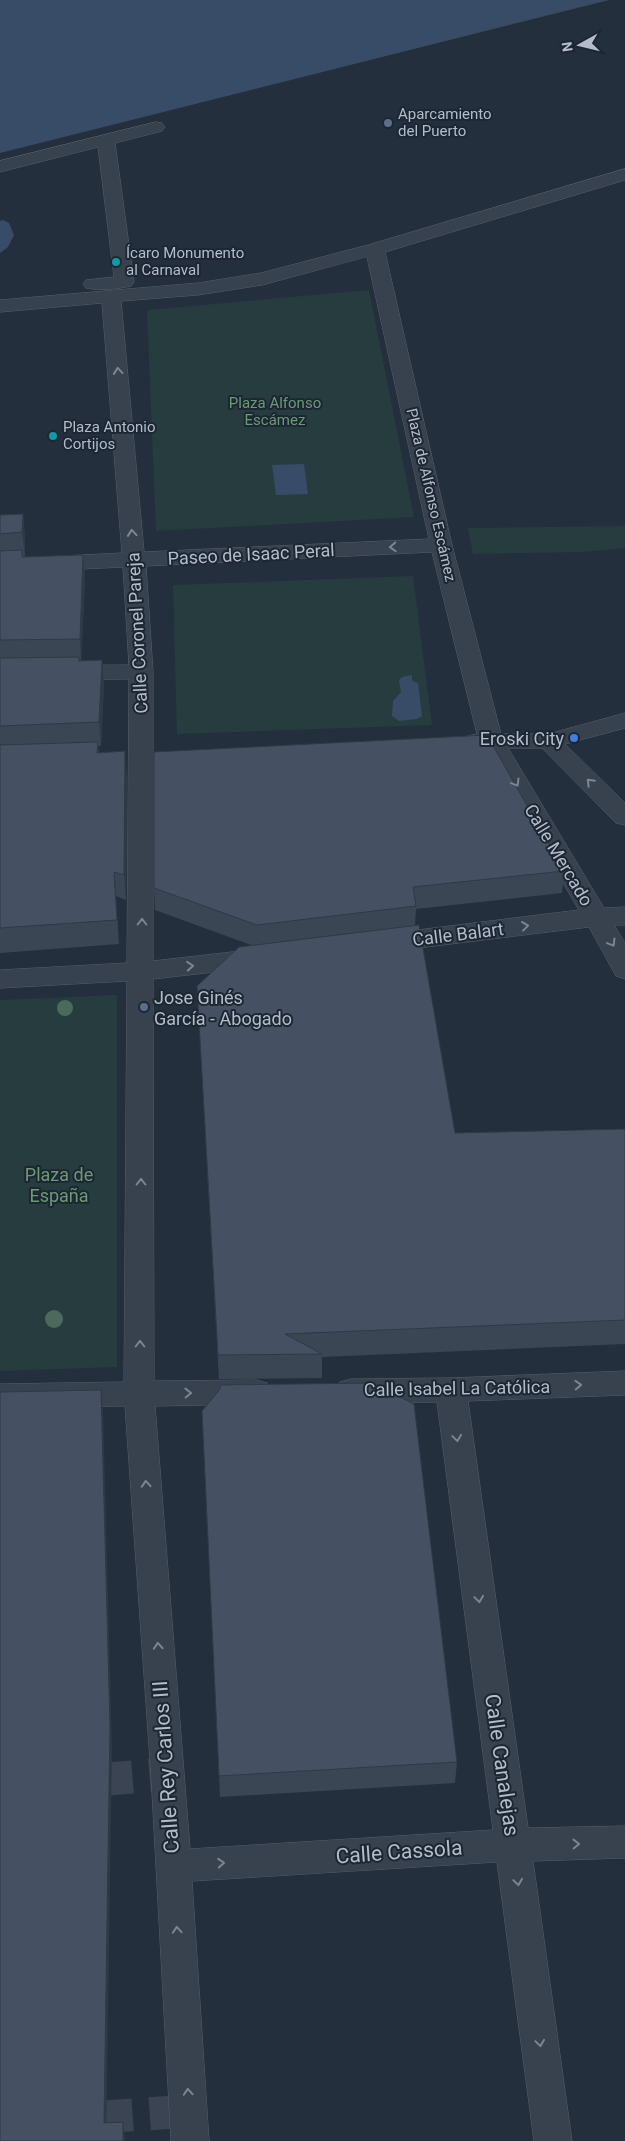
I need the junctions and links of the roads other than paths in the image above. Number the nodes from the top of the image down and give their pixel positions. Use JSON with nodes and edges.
{"nodes":[{"id":1,"x":156,"y":127,"type":"dead end"},
{"id":2,"x":106,"y":140,"type":"junction"},
{"id":3,"x":0,"y":167,"type":"edge"},
{"id":4,"x":625,"y":174,"type":"edge"},
{"id":5,"x":375,"y":249,"type":"junction"},
{"id":6,"x":0,"y":292,"type":"edge"},
{"id":7,"x":111,"y":296,"type":"junction"},
{"id":8,"x":0,"y":306,"type":"edge"},
{"id":9,"x":442,"y":545,"type":"junction"},
{"id":10,"x":134,"y":560,"type":"junction"},
{"id":11,"x":0,"y":566,"type":"edge"},
{"id":12,"x":141,"y":672,"type":"junction"},
{"id":13,"x":0,"y":673,"type":"edge"},
{"id":14,"x":625,"y":720,"type":"edge"},
{"id":15,"x":491,"y":741,"type":"junction"},
{"id":16,"x":548,"y":741,"type":"junction"},
{"id":17,"x":451,"y":742,"type":"edge"},
{"id":18,"x":166,"y":755,"type":"edge"},
{"id":19,"x":141,"y":756,"type":"junction"},
{"id":20,"x":115,"y":757,"type":"edge"},
{"id":21,"x":625,"y":817,"type":"edge"},
{"id":22,"x":625,"y":916,"type":"edge"},
{"id":23,"x":596,"y":917,"type":"junction"},
{"id":24,"x":360,"y":946,"type":"edge"},
{"id":25,"x":281,"y":956,"type":"edge"},
{"id":26,"x":625,"y":970,"type":"edge"},
{"id":27,"x":142,"y":971,"type":"junction"},
{"id":28,"x":0,"y":979,"type":"edge"},
{"id":29,"x":625,"y":1383,"type":"edge"},
{"id":30,"x":451,"y":1390,"type":"junction"},
{"id":31,"x":324,"y":1391,"type":"edge"},
{"id":32,"x":285,"y":1392,"type":"edge"},
{"id":33,"x":139,"y":1393,"type":"junction"},
{"id":34,"x":0,"y":1396,"type":"edge"},
{"id":35,"x":625,"y":1842,"type":"edge"},
{"id":36,"x":512,"y":1845,"type":"junction"},
{"id":37,"x":173,"y":1866,"type":"junction"},
{"id":38,"x":190,"y":2141,"type":"edge"},
{"id":39,"x":553,"y":2141,"type":"edge"}],
"edges":[{"from":1,"to":2,"type":"street"},
{"from":2,"to":3,"type":"street"},
{"from":2,"to":6,"type":"street"},
{"from":4,"to":5,"type":"street"},
{"from":5,"to":7,"type":"street"},
{"from":5,"to":9,"type":"street","name":"Plaza de Alfonso Escámez"},
{"from":7,"to":8,"type":"street"},
{"from":10,"to":7,"type":"street","name":"Calle Coronel Pareja","one_way":true},
{"from":9,"to":10,"type":"street","name":"Paseo de Isaac Peral","one_way":true},
{"from":9,"to":15,"type":"street","name":"Plaza de Alfonso Escámez"},
{"from":10,"to":11,"type":"street","name":"Paseo de Isaac Peral"},
{"from":10,"to":12,"type":"street","name":"Calle Coronel Pareja"},
{"from":12,"to":13,"type":"street"},
{"from":12,"to":19,"type":"street","name":"Calle Coronel Pareja"},
{"from":14,"to":16,"type":"street"},
{"from":15,"to":16,"type":"street"},
{"from":15,"to":17,"type":"street"},
{"from":15,"to":23,"type":"street","name":"Calle Mercado","one_way":true},
{"from":21,"to":16,"type":"street","one_way":true},
{"from":18,"to":19,"type":"street"},
{"from":19,"to":20,"type":"street"},
{"from":27,"to":19,"type":"street","name":"Calle Coronel Pareja","one_way":true},
{"from":22,"to":23,"type":"street","name":"Calle Balart"},
{"from":24,"to":23,"type":"street","name":"Calle Balart","one_way":true},
{"from":23,"to":26,"type":"street","name":"Calle Mercado","one_way":true},
{"from":27,"to":25,"type":"street","one_way":true},
{"from":27,"to":28,"type":"street"},
{"from":33,"to":27,"type":"street","one_way":true},
{"from":30,"to":29,"type":"street","name":"Calle Isabel La Católica","one_way":true},
{"from":30,"to":31,"type":"street","name":"Calle Isabel La Católica"},
{"from":30,"to":36,"type":"street","name":"Calle Canalejas","one_way":true},
{"from":33,"to":32,"type":"street","one_way":true},
{"from":33,"to":34,"type":"street"},
{"from":37,"to":33,"type":"street","name":"Calle Rey Carlos III","one_way":true},
{"from":36,"to":35,"type":"street","name":"Calle Cassola","one_way":true},
{"from":37,"to":36,"type":"street","name":"Calle Cassola","one_way":true},
{"from":36,"to":39,"type":"street","name":"Calle Canalejas","one_way":true},
{"from":38,"to":37,"type":"street","name":"Calle Rey Carlos III","one_way":true}]}
